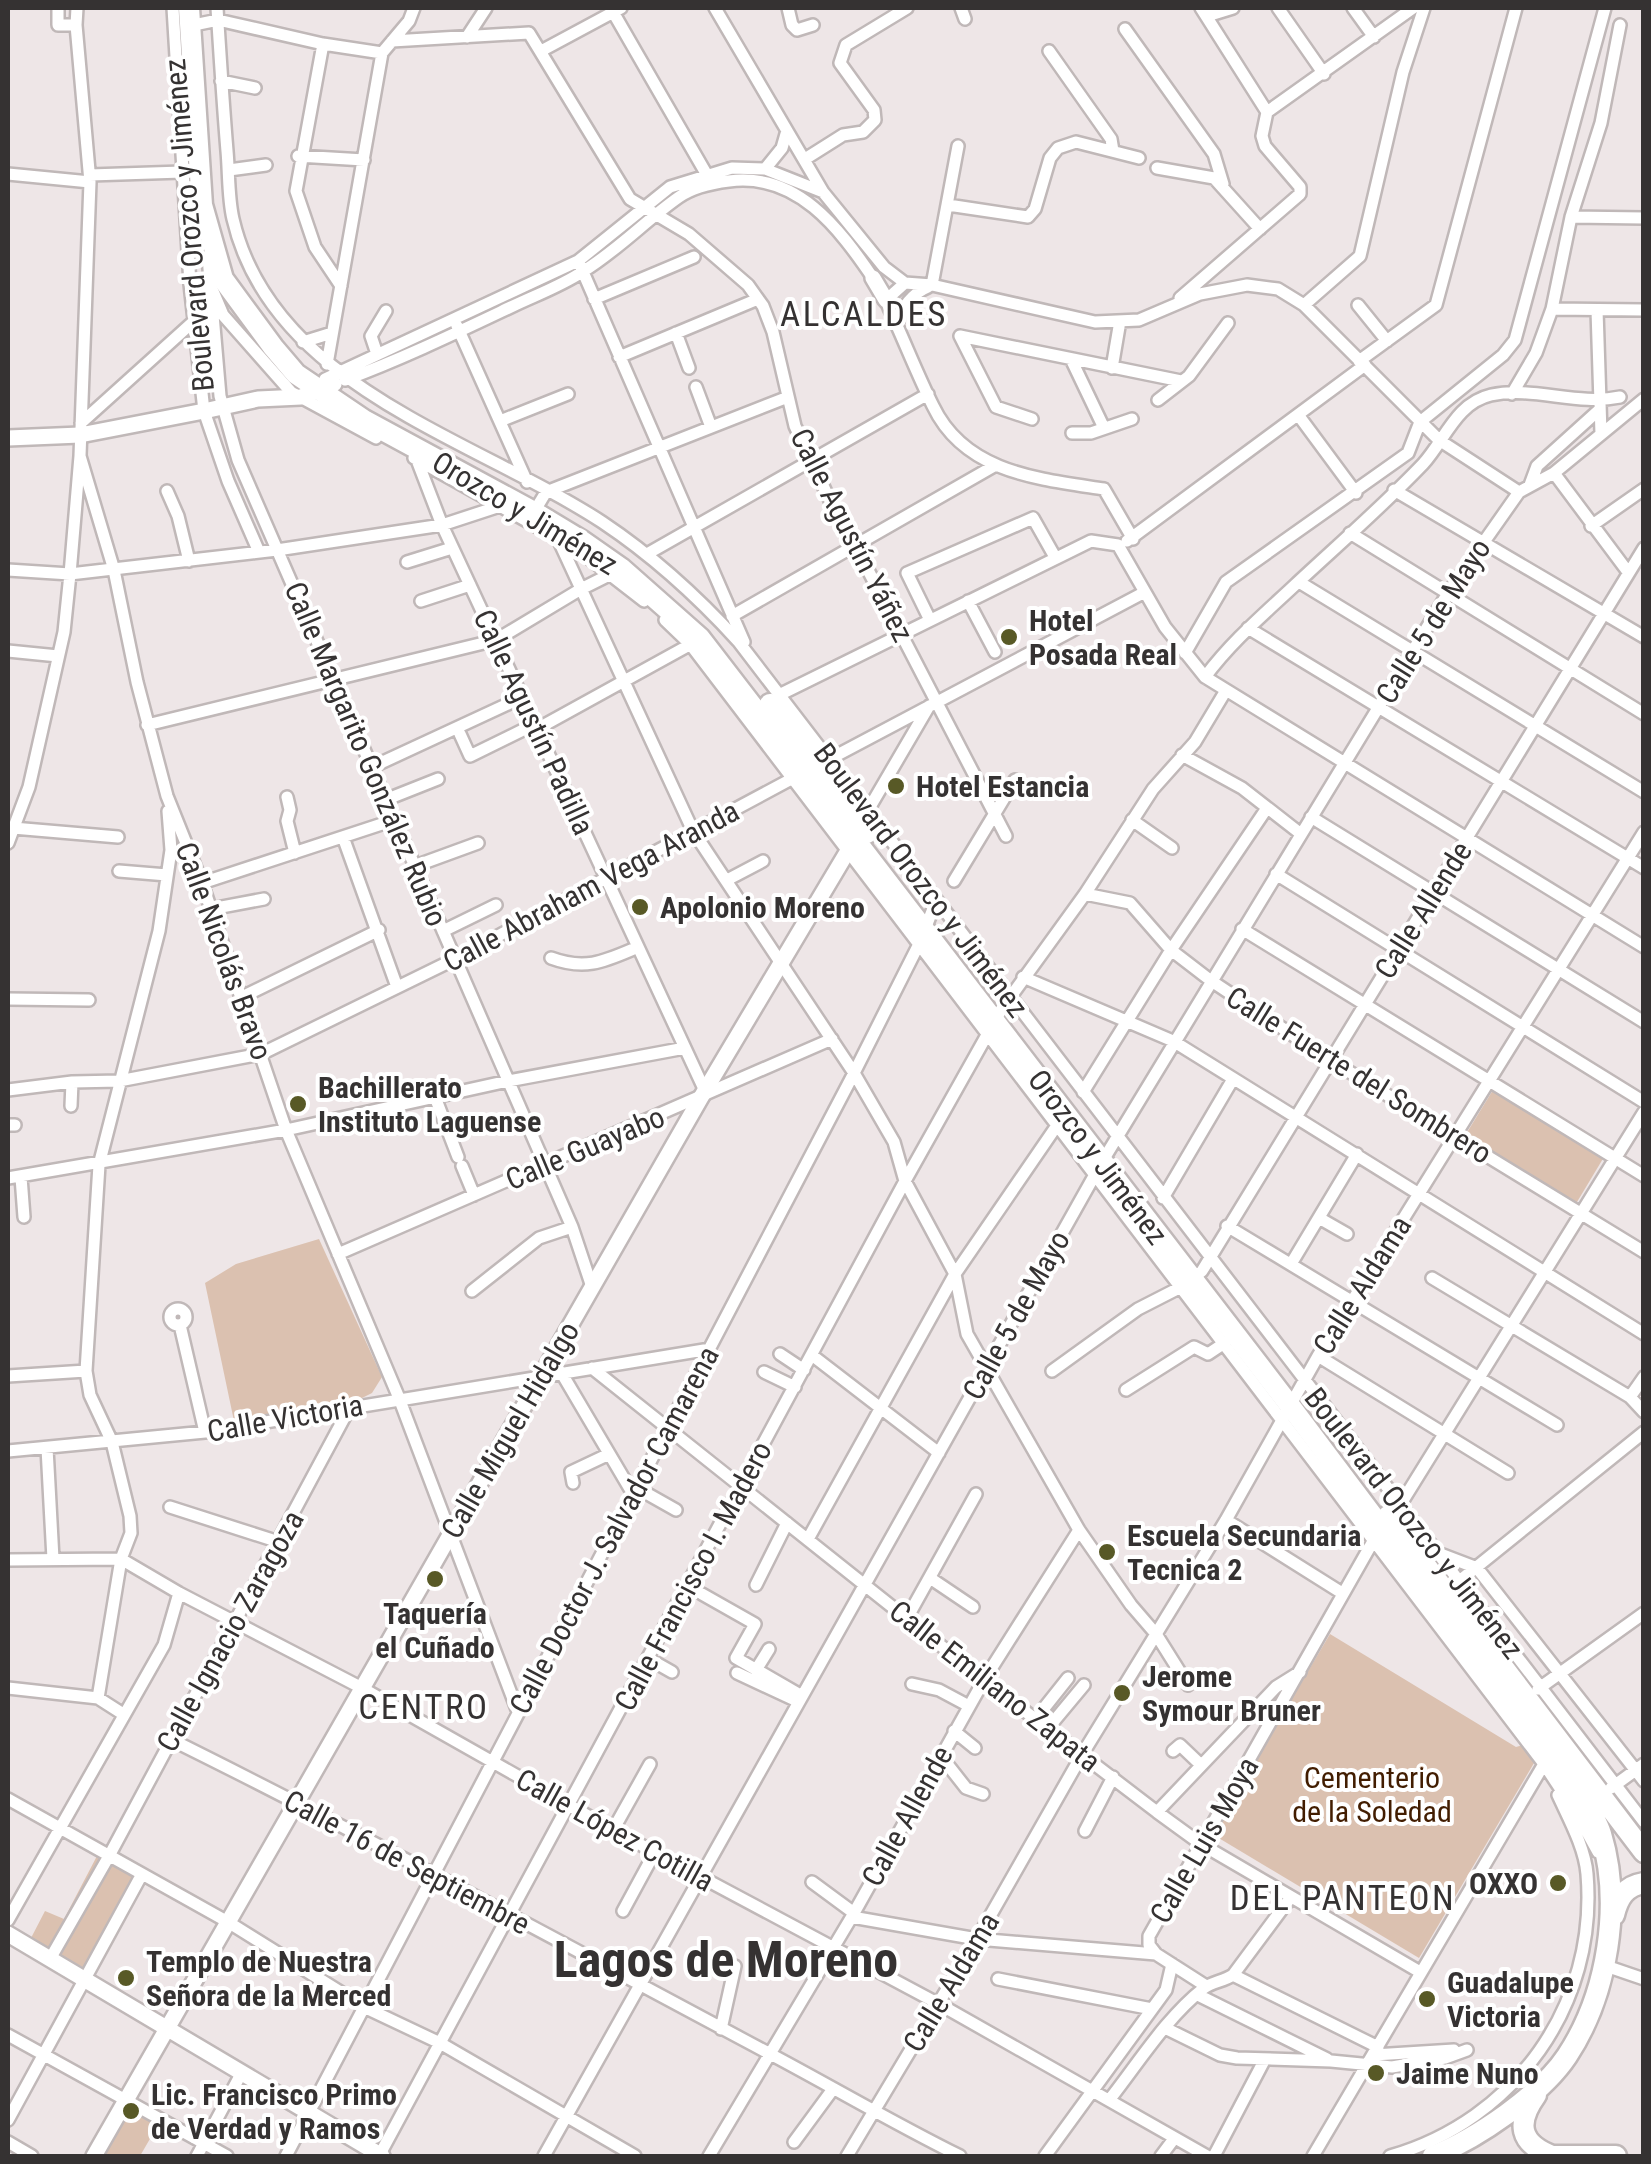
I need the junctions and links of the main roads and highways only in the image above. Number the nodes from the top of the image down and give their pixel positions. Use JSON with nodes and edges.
{"nodes":[{"id":1,"x":202,"y":15,"type":"edge"},
{"id":2,"x":318,"y":384,"type":"junction"},
{"id":3,"x":540,"y":502,"type":"junction"},
{"id":4,"x":810,"y":769,"type":"junction"},
{"id":5,"x":998,"y":1015,"type":"junction"},
{"id":6,"x":1106,"y":1156,"type":"junction"},
{"id":7,"x":1387,"y":1523,"type":"junction"},
{"id":8,"x":1590,"y":1804,"type":"junction"},
{"id":9,"x":1644,"y":1852,"type":"edge"},
{"id":10,"x":1644,"y":1883,"type":"edge"},
{"id":11,"x":1608,"y":1936,"type":"junction"},
{"id":12,"x":1546,"y":2082,"type":"junction"},
{"id":13,"x":1433,"y":2156,"type":"edge"},
{"id":14,"x":1551,"y":2156,"type":"edge"},
{"id":15,"x":1567,"y":2156,"type":"edge"},
{"id":16,"x":1616,"y":2156,"type":"edge"}],
"edges":[{"from":1,"to":2,"type":"highway","name":"Orozco y Jiménez"},
{"from":1,"to":2,"type":"highway","name":"Orozco y Jiménez"},
{"from":2,"to":3,"type":"highway","name":"Orozco y Jiménez"},
{"from":3,"to":4,"type":"highway","name":"Orozco y Jiménez"},
{"from":3,"to":4,"type":"highway","name":"Orozco y Jiménez"},
{"from":4,"to":5,"type":"highway","name":"Orozco y Jiménez"},
{"from":5,"to":6,"type":"highway","name":"Orozco y Jiménez"},
{"from":5,"to":6,"type":"highway","name":"Orozco y Jiménez"},
{"from":6,"to":7,"type":"highway","name":"Orozco y Jiménez"},
{"from":7,"to":8,"type":"highway","name":"Orozco y Jiménez"},
{"from":7,"to":8,"type":"highway","name":"Orozco y Jiménez"},
{"from":8,"to":9,"type":"highway"},
{"from":8,"to":11,"type":"highway"},
{"from":10,"to":11,"type":"highway"},
{"from":11,"to":12,"type":"highway"},
{"from":12,"to":13,"type":"highway"},
{"from":12,"to":14,"type":"highway"},
{"from":14,"to":15,"type":"highway"},
{"from":15,"to":16,"type":"highway"}]}
